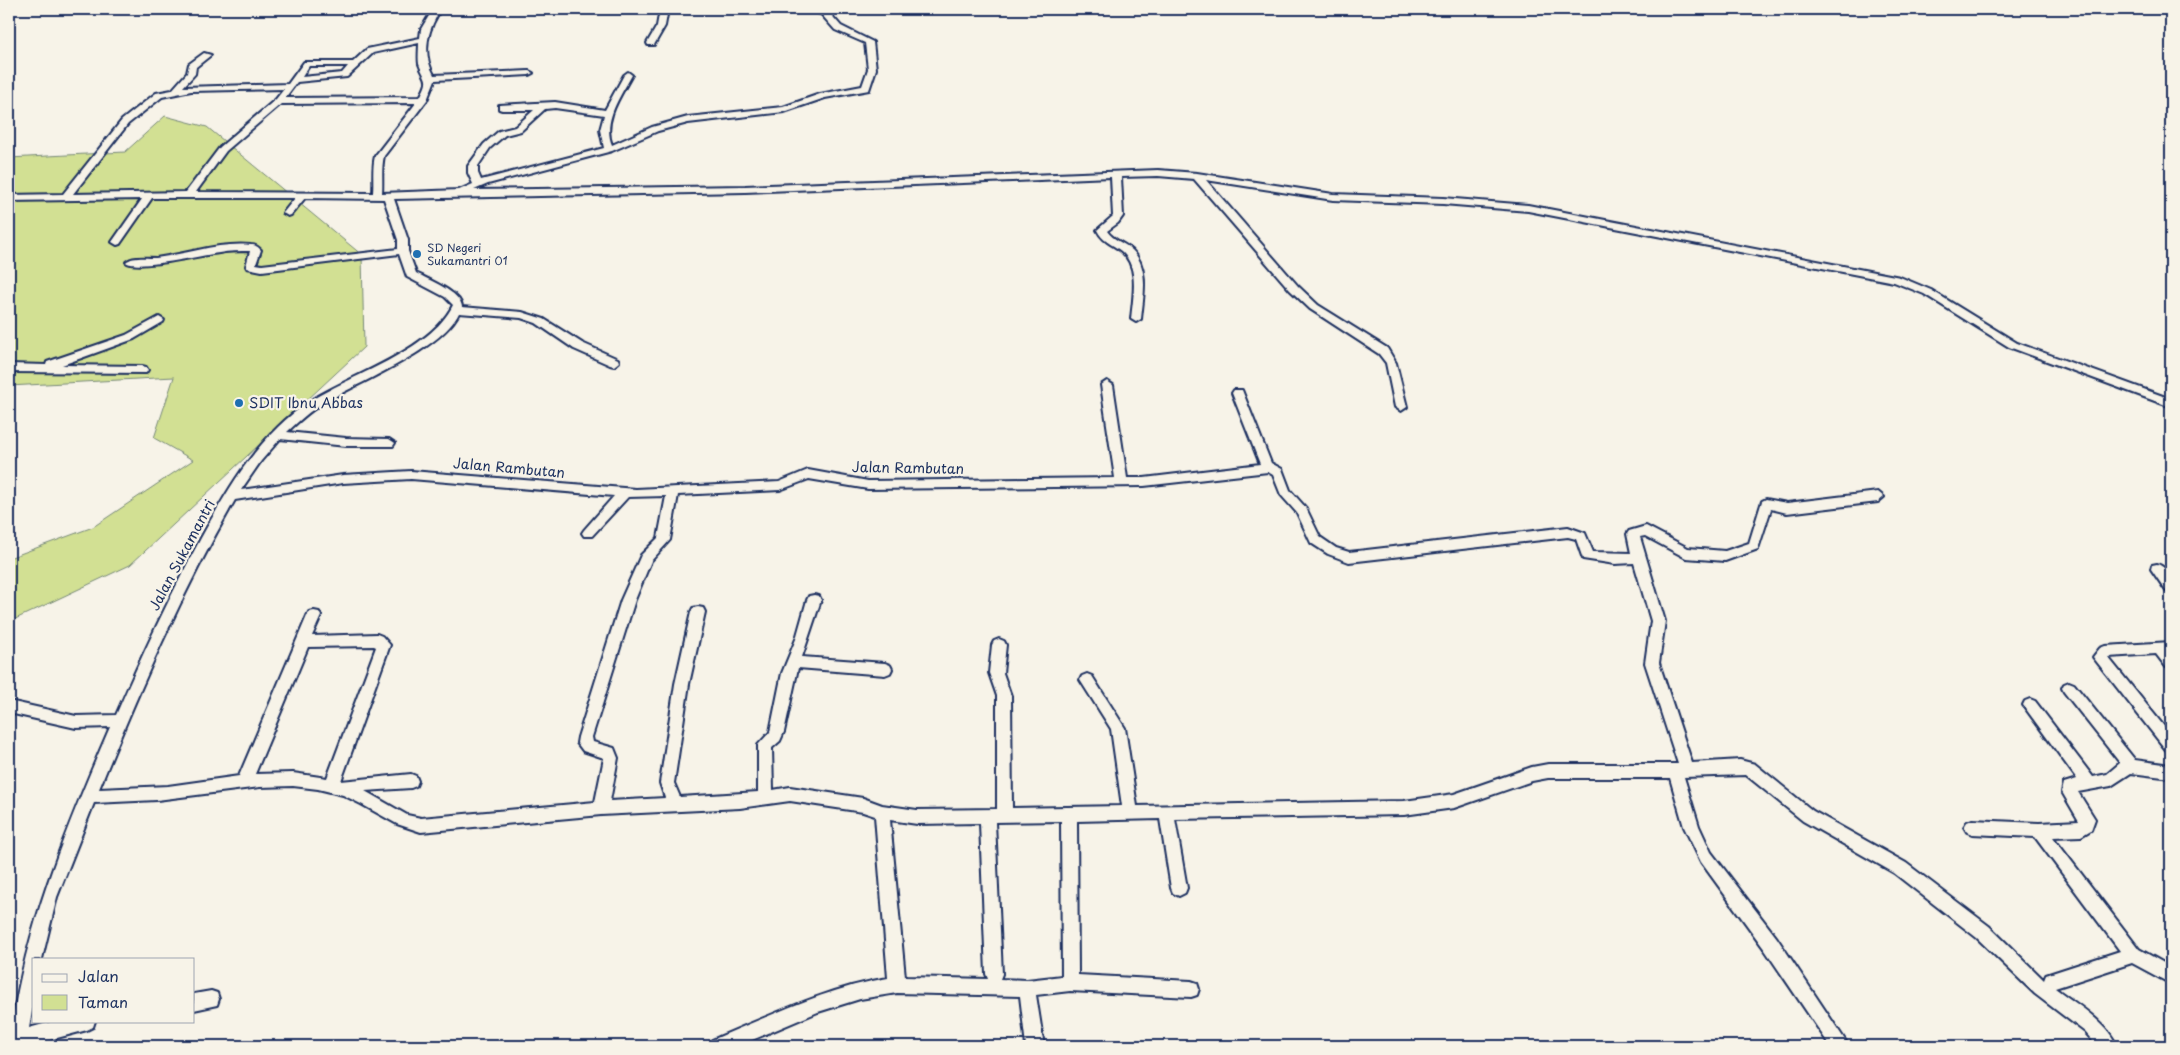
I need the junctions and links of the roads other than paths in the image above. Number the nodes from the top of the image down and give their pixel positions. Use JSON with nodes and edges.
{"nodes":[{"id":1,"x":428,"y":9,"type":"edge"},
{"id":2,"x":664,"y":9,"type":"edge"},
{"id":3,"x":809,"y":9,"type":"edge"},
{"id":4,"x":424,"y":40,"type":"junction"},
{"id":5,"x":651,"y":43,"type":"dead end"},
{"id":6,"x":207,"y":55,"type":"dead end"},
{"id":7,"x":356,"y":64,"type":"junction"},
{"id":8,"x":529,"y":73,"type":"dead end"},
{"id":9,"x":628,"y":75,"type":"dead end"},
{"id":10,"x":431,"y":78,"type":"junction"},
{"id":11,"x":292,"y":83,"type":"junction"},
{"id":12,"x":176,"y":90,"type":"junction"},
{"id":13,"x":423,"y":100,"type":"junction"},
{"id":14,"x":280,"y":101,"type":"junction"},
{"id":15,"x":502,"y":107,"type":"dead end"},
{"id":16,"x":542,"y":107,"type":"junction"},
{"id":17,"x":608,"y":113,"type":"junction"},
{"id":18,"x":609,"y":149,"type":"junction"},
{"id":19,"x":1116,"y":174,"type":"junction"},
{"id":20,"x":1197,"y":176,"type":"junction"},
{"id":21,"x":478,"y":184,"type":"junction"},
{"id":22,"x":461,"y":193,"type":"junction"},
{"id":23,"x":189,"y":195,"type":"junction"},
{"id":24,"x":303,"y":195,"type":"junction"},
{"id":25,"x":149,"y":196,"type":"junction"},
{"id":26,"x":383,"y":196,"type":"junction"},
{"id":27,"x":66,"y":197,"type":"junction"},
{"id":28,"x":9,"y":198,"type":"edge"},
{"id":29,"x":288,"y":213,"type":"dead end"},
{"id":30,"x":117,"y":242,"type":"dead end"},
{"id":31,"x":404,"y":251,"type":"junction"},
{"id":32,"x":131,"y":262,"type":"dead end"},
{"id":33,"x":458,"y":310,"type":"junction"},
{"id":34,"x":1136,"y":319,"type":"dead end"},
{"id":35,"x":159,"y":320,"type":"dead end"},
{"id":36,"x":614,"y":362,"type":"dead end"},
{"id":37,"x":9,"y":368,"type":"edge"},
{"id":38,"x":42,"y":368,"type":"junction"},
{"id":39,"x":142,"y":370,"type":"dead end"},
{"id":40,"x":1107,"y":385,"type":"dead end"},
{"id":41,"x":1238,"y":393,"type":"dead end"},
{"id":42,"x":2171,"y":403,"type":"edge"},
{"id":43,"x":1402,"y":407,"type":"dead end"},
{"id":44,"x":278,"y":434,"type":"junction"},
{"id":45,"x":389,"y":443,"type":"dead end"},
{"id":46,"x":1267,"y":467,"type":"junction"},
{"id":47,"x":1122,"y":482,"type":"junction"},
{"id":48,"x":673,"y":492,"type":"junction"},
{"id":49,"x":624,"y":493,"type":"junction"},
{"id":50,"x":231,"y":496,"type":"junction"},
{"id":51,"x":1878,"y":497,"type":"dead end"},
{"id":52,"x":588,"y":533,"type":"dead end"},
{"id":53,"x":1639,"y":558,"type":"junction"},
{"id":54,"x":2157,"y":570,"type":"dead end"},
{"id":55,"x":2171,"y":587,"type":"edge"},
{"id":56,"x":814,"y":600,"type":"dead end"},
{"id":57,"x":698,"y":612,"type":"dead end"},
{"id":58,"x":314,"y":616,"type":"dead end"},
{"id":59,"x":303,"y":642,"type":"junction"},
{"id":60,"x":999,"y":645,"type":"dead end"},
{"id":61,"x":2166,"y":649,"type":"edge"},
{"id":62,"x":793,"y":662,"type":"junction"},
{"id":63,"x":2171,"y":662,"type":"edge"},
{"id":64,"x":885,"y":669,"type":"dead end"},
{"id":65,"x":1087,"y":680,"type":"dead end"},
{"id":66,"x":2069,"y":688,"type":"dead end"},
{"id":67,"x":2030,"y":705,"type":"dead end"},
{"id":68,"x":9,"y":707,"type":"edge"},
{"id":69,"x":118,"y":721,"type":"junction"},
{"id":70,"x":2171,"y":746,"type":"edge"},
{"id":71,"x":2131,"y":766,"type":"junction"},
{"id":72,"x":1681,"y":771,"type":"junction"},
{"id":73,"x":2171,"y":771,"type":"edge"},
{"id":74,"x":245,"y":780,"type":"junction"},
{"id":75,"x":411,"y":781,"type":"dead end"},
{"id":76,"x":2088,"y":784,"type":"junction"},
{"id":77,"x":338,"y":787,"type":"junction"},
{"id":78,"x":88,"y":796,"type":"junction"},
{"id":79,"x":766,"y":798,"type":"junction"},
{"id":80,"x":675,"y":804,"type":"junction"},
{"id":81,"x":601,"y":808,"type":"junction"},
{"id":82,"x":882,"y":812,"type":"junction"},
{"id":83,"x":1166,"y":812,"type":"junction"},
{"id":84,"x":1130,"y":813,"type":"junction"},
{"id":85,"x":1069,"y":815,"type":"junction"},
{"id":86,"x":987,"y":816,"type":"junction"},
{"id":87,"x":1005,"y":816,"type":"junction"},
{"id":88,"x":1972,"y":827,"type":"dead end"},
{"id":89,"x":2039,"y":830,"type":"junction"},
{"id":90,"x":1179,"y":888,"type":"dead end"},
{"id":91,"x":2133,"y":954,"type":"junction"},
{"id":92,"x":34,"y":958,"type":"edge"},
{"id":93,"x":32,"y":967,"type":"edge"},
{"id":94,"x":994,"y":974,"type":"dead end"},
{"id":95,"x":2171,"y":976,"type":"edge"},
{"id":96,"x":2052,"y":981,"type":"dead end"},
{"id":97,"x":1070,"y":983,"type":"junction"},
{"id":98,"x":897,"y":985,"type":"junction"},
{"id":99,"x":1027,"y":988,"type":"junction"},
{"id":100,"x":1191,"y":989,"type":"dead end"},
{"id":101,"x":211,"y":999,"type":"dead end"},
{"id":102,"x":195,"y":1002,"type":"edge"},
{"id":103,"x":84,"y":1022,"type":"edge"},
{"id":104,"x":19,"y":1043,"type":"edge"},
{"id":105,"x":718,"y":1046,"type":"edge"},
{"id":106,"x":1035,"y":1046,"type":"edge"},
{"id":107,"x":1840,"y":1046,"type":"edge"},
{"id":108,"x":2108,"y":1046,"type":"edge"}],
"edges":[{"from":1,"to":4,"type":"street"},
{"from":2,"to":5,"type":"street"},
{"from":3,"to":18,"type":"street"},
{"from":4,"to":7,"type":"street"},
{"from":4,"to":10,"type":"street"},
{"from":6,"to":12,"type":"street"},
{"from":7,"to":11,"type":"street"},
{"from":7,"to":11,"type":"street"},
{"from":8,"to":10,"type":"street"},
{"from":9,"to":17,"type":"street"},
{"from":10,"to":13,"type":"street"},
{"from":11,"to":12,"type":"street"},
{"from":11,"to":14,"type":"street"},
{"from":12,"to":27,"type":"street"},
{"from":13,"to":14,"type":"street"},
{"from":13,"to":26,"type":"street"},
{"from":14,"to":23,"type":"street"},
{"from":15,"to":16,"type":"street"},
{"from":16,"to":17,"type":"street"},
{"from":16,"to":21,"type":"street"},
{"from":17,"to":18,"type":"street"},
{"from":18,"to":21,"type":"street"},
{"from":19,"to":20,"type":"street"},
{"from":19,"to":22,"type":"street"},
{"from":19,"to":34,"type":"street"},
{"from":20,"to":42,"type":"street"},
{"from":20,"to":43,"type":"street"},
{"from":21,"to":22,"type":"street"},
{"from":22,"to":26,"type":"street"},
{"from":23,"to":24,"type":"street"},
{"from":23,"to":25,"type":"street"},
{"from":24,"to":26,"type":"street"},
{"from":24,"to":29,"type":"street"},
{"from":25,"to":27,"type":"street"},
{"from":25,"to":30,"type":"street"},
{"from":26,"to":31,"type":"street"},
{"from":27,"to":28,"type":"street"},
{"from":31,"to":32,"type":"street"},
{"from":31,"to":33,"type":"street"},
{"from":33,"to":36,"type":"street"},
{"from":33,"to":44,"type":"street","name":"Jalan Sukamantri"},
{"from":35,"to":38,"type":"street"},
{"from":37,"to":38,"type":"street"},
{"from":38,"to":39,"type":"street"},
{"from":40,"to":47,"type":"street"},
{"from":41,"to":46,"type":"street"},
{"from":44,"to":45,"type":"street"},
{"from":44,"to":50,"type":"street","name":"Jalan Sukamantri"},
{"from":46,"to":47,"type":"street","name":"Jalan Rambutan"},
{"from":46,"to":53,"type":"street"},
{"from":47,"to":48,"type":"street","name":"Jalan Rambutan"},
{"from":48,"to":49,"type":"street","name":"Jalan Rambutan"},
{"from":48,"to":81,"type":"street"},
{"from":49,"to":50,"type":"street","name":"Jalan Rambutan"},
{"from":49,"to":52,"type":"street"},
{"from":50,"to":69,"type":"street","name":"Jalan Sukamantri"},
{"from":51,"to":53,"type":"street"},
{"from":53,"to":72,"type":"street"},
{"from":54,"to":55,"type":"street"},
{"from":56,"to":62,"type":"street"},
{"from":57,"to":80,"type":"street"},
{"from":58,"to":59,"type":"street"},
{"from":59,"to":74,"type":"street"},
{"from":59,"to":77,"type":"street"},
{"from":60,"to":87,"type":"street"},
{"from":61,"to":63,"type":"street"},
{"from":61,"to":70,"type":"street"},
{"from":62,"to":64,"type":"street"},
{"from":62,"to":79,"type":"street"},
{"from":65,"to":84,"type":"street"},
{"from":66,"to":71,"type":"street"},
{"from":67,"to":76,"type":"street"},
{"from":68,"to":69,"type":"street"},
{"from":69,"to":78,"type":"street","name":"Jalan Sukamantri"},
{"from":71,"to":73,"type":"street"},
{"from":71,"to":76,"type":"street"},
{"from":72,"to":83,"type":"street"},
{"from":72,"to":107,"type":"street"},
{"from":72,"to":108,"type":"street"},
{"from":74,"to":77,"type":"street"},
{"from":74,"to":78,"type":"street"},
{"from":75,"to":77,"type":"street"},
{"from":76,"to":89,"type":"street"},
{"from":77,"to":81,"type":"street"},
{"from":78,"to":92,"type":"street","name":"Jalan Sukamantri"},
{"from":79,"to":80,"type":"street"},
{"from":79,"to":82,"type":"street"},
{"from":80,"to":81,"type":"street"},
{"from":82,"to":86,"type":"street"},
{"from":82,"to":98,"type":"street"},
{"from":83,"to":84,"type":"street"},
{"from":83,"to":90,"type":"street"},
{"from":84,"to":85,"type":"street"},
{"from":85,"to":87,"type":"street"},
{"from":85,"to":97,"type":"street"},
{"from":86,"to":87,"type":"street"},
{"from":86,"to":94,"type":"street"},
{"from":88,"to":89,"type":"street"},
{"from":89,"to":91,"type":"street"},
{"from":91,"to":95,"type":"street"},
{"from":91,"to":96,"type":"street"},
{"from":93,"to":104,"type":"street","name":"Jalan Sukamantri"},
{"from":97,"to":99,"type":"street"},
{"from":97,"to":100,"type":"street"},
{"from":98,"to":99,"type":"street"},
{"from":98,"to":105,"type":"street"},
{"from":99,"to":106,"type":"street"},
{"from":101,"to":102,"type":"street"},
{"from":103,"to":104,"type":"street"}]}
